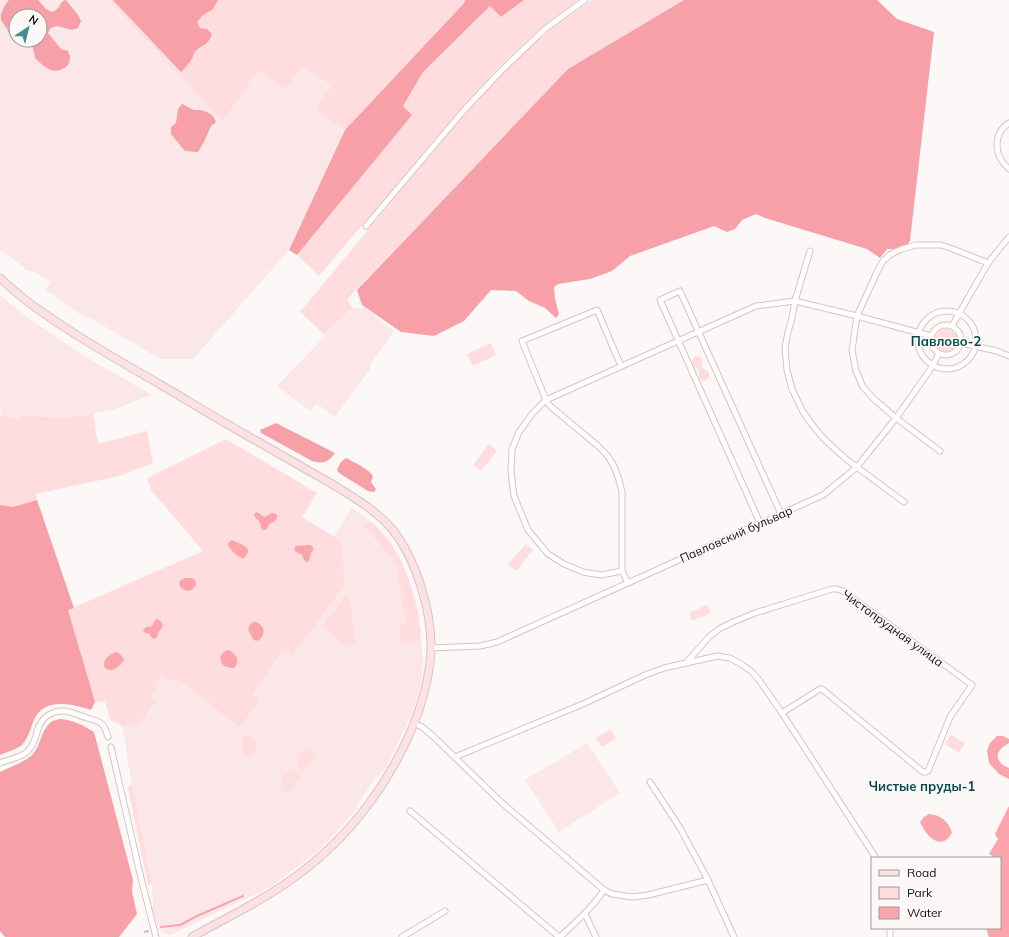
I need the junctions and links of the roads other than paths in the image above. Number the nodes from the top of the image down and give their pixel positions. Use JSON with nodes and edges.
{"nodes":[{"id":1,"x":585,"y":0,"type":"edge"},
{"id":2,"x":1009,"y":123,"type":"edge"},
{"id":3,"x":1009,"y":169,"type":"edge"},
{"id":4,"x":366,"y":226,"type":"dead end"},
{"id":5,"x":1009,"y":236,"type":"edge"},
{"id":6,"x":810,"y":251,"type":"dead end"},
{"id":7,"x":988,"y":262,"type":"junction"},
{"id":8,"x":0,"y":278,"type":"edge"},
{"id":9,"x":795,"y":301,"type":"junction"},
{"id":10,"x":959,"y":314,"type":"junction"},
{"id":11,"x":857,"y":316,"type":"junction"},
{"id":12,"x":952,"y":326,"type":"junction"},
{"id":13,"x":698,"y":331,"type":"junction"},
{"id":14,"x":918,"y":333,"type":"junction"},
{"id":15,"x":931,"y":336,"type":"junction"},
{"id":16,"x":678,"y":340,"type":"junction"},
{"id":17,"x":961,"y":343,"type":"junction"},
{"id":18,"x":976,"y":346,"type":"junction"},
{"id":19,"x":938,"y":354,"type":"junction"},
{"id":20,"x":1009,"y":356,"type":"edge"},
{"id":21,"x":621,"y":366,"type":"junction"},
{"id":22,"x":933,"y":366,"type":"junction"},
{"id":23,"x":546,"y":400,"type":"junction"},
{"id":24,"x":896,"y":418,"type":"junction"},
{"id":25,"x":940,"y":451,"type":"dead end"},
{"id":26,"x":857,"y":466,"type":"junction"},
{"id":27,"x":904,"y":502,"type":"dead end"},
{"id":28,"x":781,"y":514,"type":"junction"},
{"id":29,"x":760,"y":523,"type":"junction"},
{"id":30,"x":622,"y":571,"type":"junction"},
{"id":31,"x":628,"y":583,"type":"junction"},
{"id":32,"x":431,"y":648,"type":"junction"},
{"id":33,"x":686,"y":663,"type":"junction"},
{"id":34,"x":782,"y":713,"type":"junction"},
{"id":35,"x":414,"y":723,"type":"junction"},
{"id":36,"x":108,"y":737,"type":"dead end"},
{"id":37,"x":111,"y":747,"type":"dead end"},
{"id":38,"x":455,"y":757,"type":"junction"},
{"id":39,"x":0,"y":763,"type":"edge"},
{"id":40,"x":650,"y":782,"type":"dead end"},
{"id":41,"x":410,"y":811,"type":"dead end"},
{"id":42,"x":875,"y":857,"type":"edge"},
{"id":43,"x":708,"y":880,"type":"junction"},
{"id":44,"x":604,"y":890,"type":"junction"},
{"id":45,"x":445,"y":911,"type":"dead end"},
{"id":46,"x":585,"y":914,"type":"junction"},
{"id":47,"x":156,"y":937,"type":"edge"},
{"id":48,"x":192,"y":937,"type":"edge"},
{"id":49,"x":402,"y":937,"type":"edge"},
{"id":50,"x":560,"y":937,"type":"edge"},
{"id":51,"x":596,"y":937,"type":"edge"},
{"id":52,"x":734,"y":937,"type":"edge"}],
"edges":[{"from":1,"to":4,"type":"street"},
{"from":2,"to":3,"type":"street"},
{"from":5,"to":7,"type":"street"},
{"from":6,"to":9,"type":"street"},
{"from":7,"to":10,"type":"street"},
{"from":7,"to":11,"type":"street"},
{"from":8,"to":32,"type":"main road"},
{"from":9,"to":11,"type":"street"},
{"from":9,"to":13,"type":"street"},
{"from":9,"to":26,"type":"street"},
{"from":10,"to":12,"type":"street"},
{"from":10,"to":14,"type":"street"},
{"from":10,"to":18,"type":"street"},
{"from":11,"to":14,"type":"street"},
{"from":11,"to":24,"type":"street"},
{"from":12,"to":15,"type":"street"},
{"from":12,"to":17,"type":"street"},
{"from":13,"to":16,"type":"street"},
{"from":13,"to":16,"type":"street"},
{"from":13,"to":28,"type":"street"},
{"from":14,"to":15,"type":"street"},
{"from":14,"to":22,"type":"street"},
{"from":15,"to":19,"type":"street"},
{"from":16,"to":21,"type":"street"},
{"from":16,"to":29,"type":"street"},
{"from":17,"to":18,"type":"street"},
{"from":17,"to":19,"type":"street"},
{"from":18,"to":20,"type":"street"},
{"from":18,"to":22,"type":"street"},
{"from":19,"to":22,"type":"street","name":"Павловский бульвар"},
{"from":21,"to":23,"type":"street"},
{"from":21,"to":23,"type":"street"},
{"from":22,"to":24,"type":"street","name":"Павловский бульвар"},
{"from":23,"to":30,"type":"street"},
{"from":23,"to":30,"type":"street"},
{"from":24,"to":25,"type":"street"},
{"from":24,"to":26,"type":"street","name":"Павловский бульвар"},
{"from":26,"to":27,"type":"street"},
{"from":26,"to":28,"type":"street","name":"Павловский бульвар"},
{"from":28,"to":29,"type":"street","name":"Павловский бульвар"},
{"from":29,"to":31,"type":"street","name":"Павловский бульвар"},
{"from":30,"to":31,"type":"street"},
{"from":31,"to":32,"type":"street","name":"Павловский бульвар"},
{"from":32,"to":35,"type":"main road"},
{"from":33,"to":34,"type":"street"},
{"from":33,"to":34,"type":"street","name":"Чистопрудная улица"},
{"from":33,"to":38,"type":"street"},
{"from":34,"to":42,"type":"street"},
{"from":35,"to":38,"type":"street"},
{"from":35,"to":48,"type":"main road"},
{"from":36,"to":39,"type":"street"},
{"from":37,"to":47,"type":"street"},
{"from":38,"to":44,"type":"street"},
{"from":40,"to":43,"type":"street"},
{"from":41,"to":50,"type":"street"},
{"from":43,"to":44,"type":"street"},
{"from":43,"to":52,"type":"street"},
{"from":44,"to":46,"type":"street"},
{"from":45,"to":49,"type":"street"},
{"from":46,"to":50,"type":"street"},
{"from":46,"to":51,"type":"street"}]}
